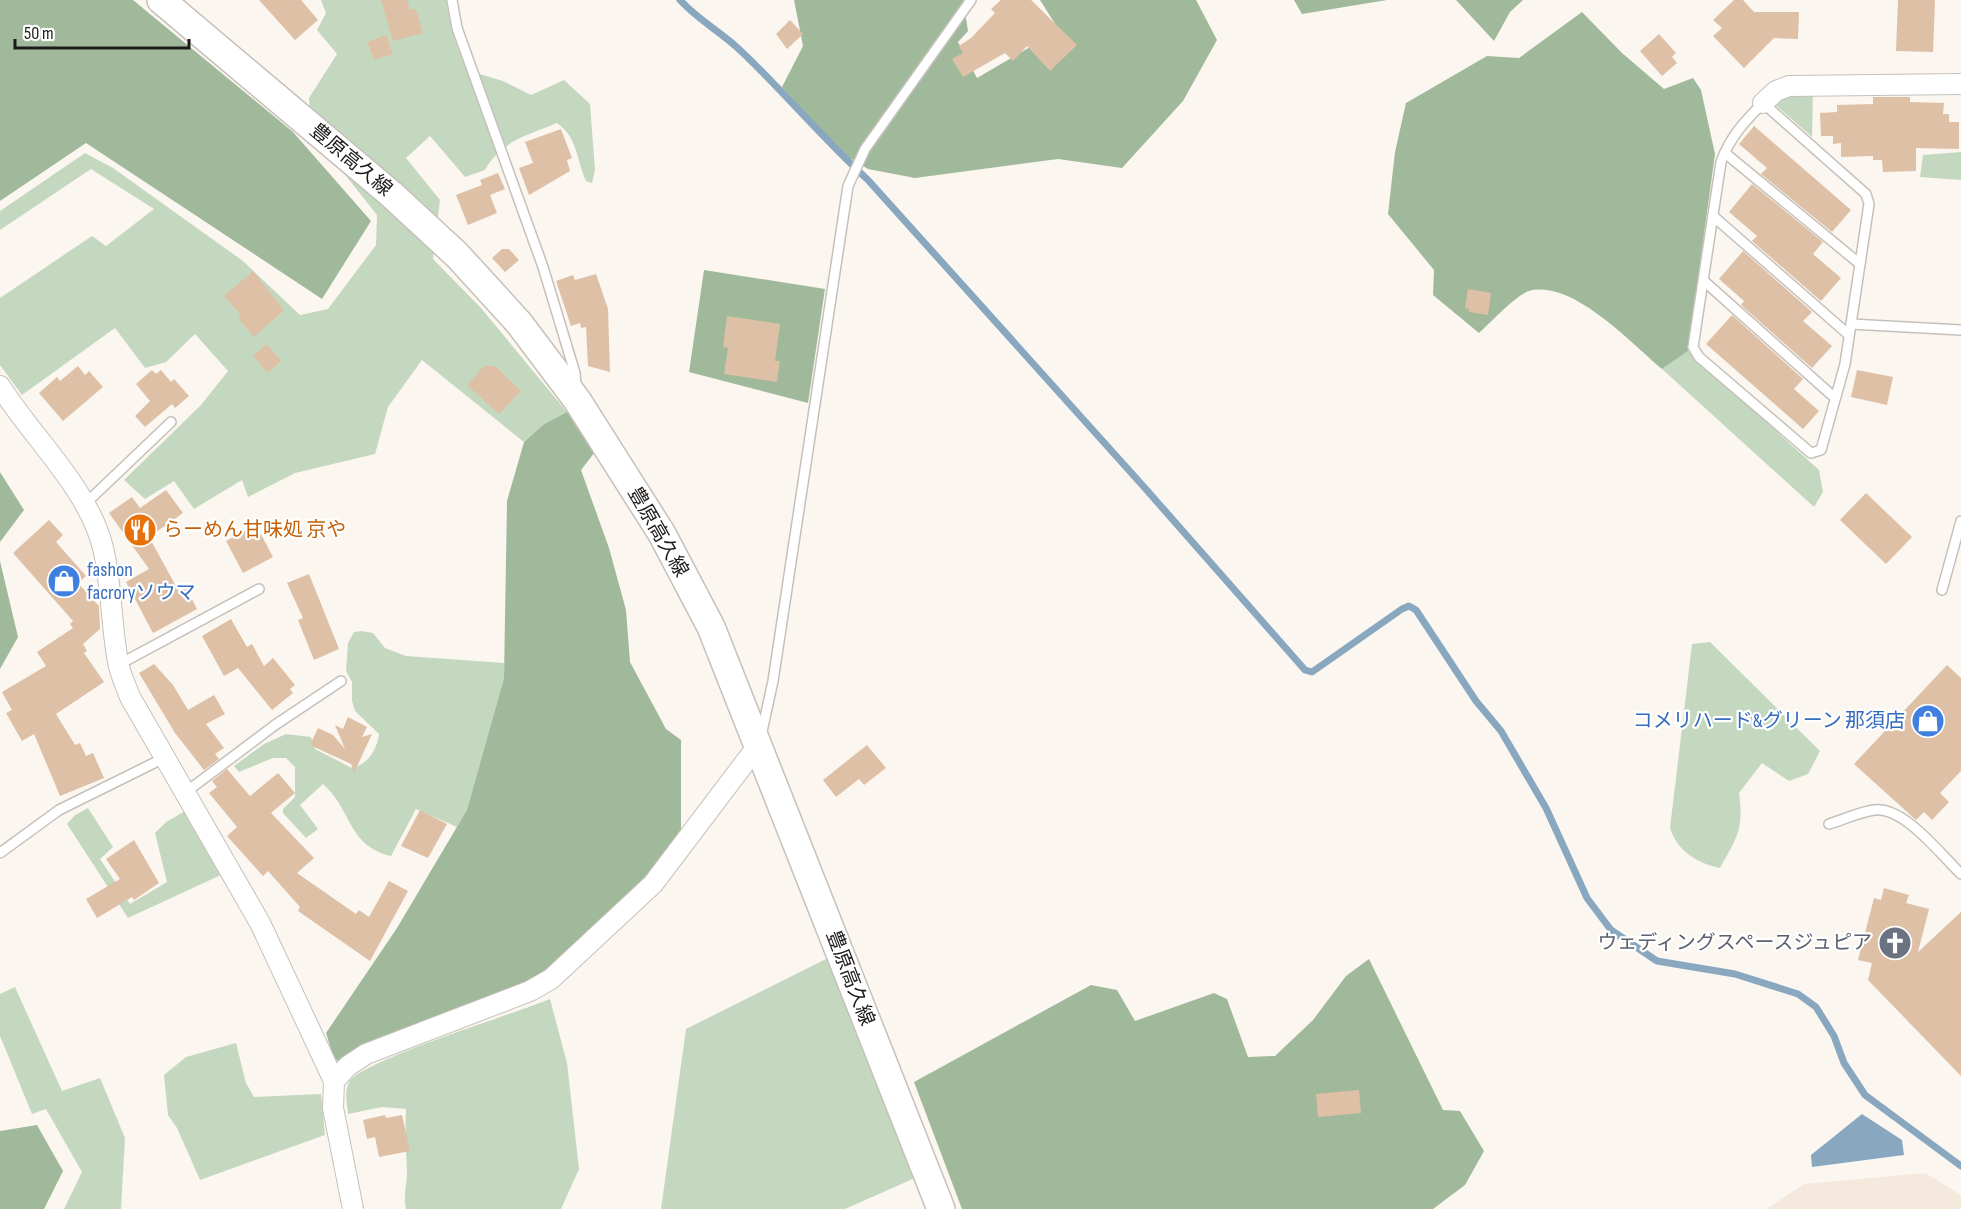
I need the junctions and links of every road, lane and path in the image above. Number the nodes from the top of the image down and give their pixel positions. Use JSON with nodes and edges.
{"nodes":[{"id":1,"x":161,"y":0,"type":"edge"},
{"id":2,"x":452,"y":0,"type":"edge"},
{"id":3,"x":971,"y":0,"type":"edge"},
{"id":4,"x":1961,"y":84,"type":"edge"},
{"id":5,"x":1763,"y":104,"type":"junction"},
{"id":6,"x":1725,"y":153,"type":"junction"},
{"id":7,"x":1713,"y":216,"type":"junction"},
{"id":8,"x":1860,"y":264,"type":"junction"},
{"id":9,"x":1704,"y":281,"type":"junction"},
{"id":10,"x":1851,"y":324,"type":"junction"},
{"id":11,"x":1961,"y":330,"type":"edge"},
{"id":12,"x":1850,"y":335,"type":"junction"},
{"id":13,"x":0,"y":386,"type":"edge"},
{"id":14,"x":1835,"y":398,"type":"junction"},
{"id":15,"x":577,"y":400,"type":"junction"},
{"id":16,"x":171,"y":422,"type":"dead end"},
{"id":17,"x":84,"y":505,"type":"junction"},
{"id":18,"x":1961,"y":521,"type":"edge"},
{"id":19,"x":259,"y":589,"type":"dead end"},
{"id":20,"x":1942,"y":590,"type":"dead end"},
{"id":21,"x":118,"y":664,"type":"junction"},
{"id":22,"x":341,"y":681,"type":"dead end"},
{"id":23,"x":759,"y":744,"type":"junction"},
{"id":24,"x":164,"y":758,"type":"junction"},
{"id":25,"x":186,"y":792,"type":"junction"},
{"id":26,"x":1829,"y":824,"type":"dead end"},
{"id":27,"x":0,"y":853,"type":"edge"},
{"id":28,"x":1961,"y":874,"type":"edge"},
{"id":29,"x":334,"y":1081,"type":"junction"},
{"id":30,"x":353,"y":1209,"type":"edge"},
{"id":31,"x":941,"y":1209,"type":"edge"}],
"edges":[{"from":1,"to":15,"type":"main road","name":"豊原高久線"},
{"from":2,"to":15,"type":"lane"},
{"from":3,"to":23,"type":"lane"},
{"from":4,"to":5,"type":"street"},
{"from":5,"to":6,"type":"lane"},
{"from":5,"to":8,"type":"lane"},
{"from":6,"to":7,"type":"lane"},
{"from":6,"to":8,"type":"lane"},
{"from":7,"to":9,"type":"lane"},
{"from":7,"to":12,"type":"lane"},
{"from":8,"to":10,"type":"lane"},
{"from":9,"to":14,"type":"lane"},
{"from":9,"to":14,"type":"lane"},
{"from":10,"to":11,"type":"lane"},
{"from":10,"to":12,"type":"lane"},
{"from":12,"to":14,"type":"lane"},
{"from":13,"to":17,"type":"street"},
{"from":15,"to":23,"type":"main road","name":"豊原高久線"},
{"from":16,"to":17,"type":"lane"},
{"from":17,"to":21,"type":"street"},
{"from":18,"to":20,"type":"lane"},
{"from":19,"to":21,"type":"lane"},
{"from":21,"to":24,"type":"street"},
{"from":22,"to":25,"type":"lane"},
{"from":23,"to":29,"type":"street"},
{"from":23,"to":31,"type":"main road","name":"豊原高久線"},
{"from":24,"to":25,"type":"street"},
{"from":24,"to":27,"type":"lane"},
{"from":25,"to":29,"type":"street"},
{"from":26,"to":28,"type":"lane"},
{"from":29,"to":30,"type":"street"}]}
